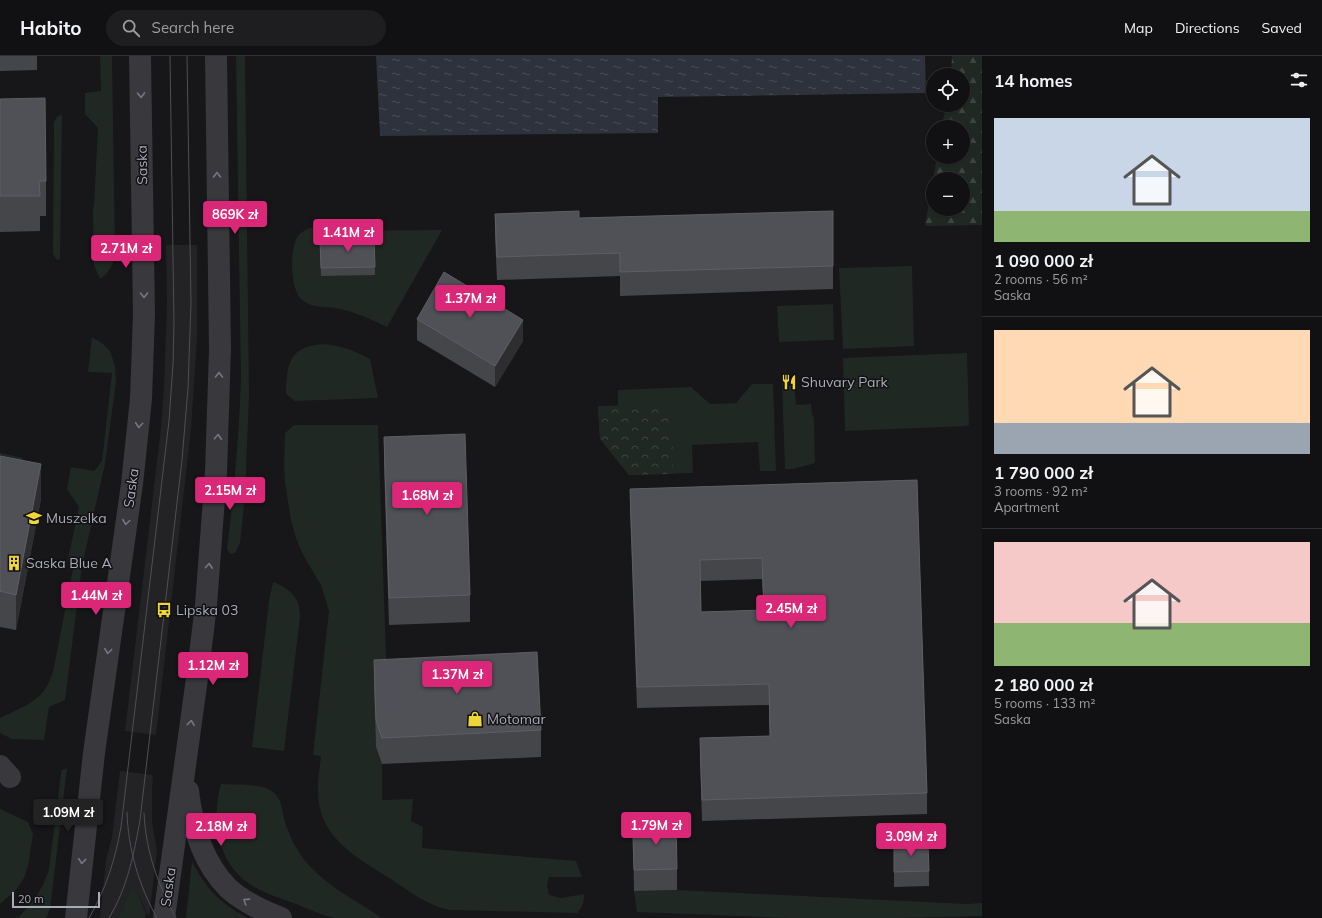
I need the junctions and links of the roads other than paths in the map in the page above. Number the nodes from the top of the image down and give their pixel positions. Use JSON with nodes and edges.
{"nodes":[{"id":1,"x":140,"y":56,"type":"edge"},
{"id":2,"x":216,"y":56,"type":"edge"},
{"id":3,"x":186,"y":762,"type":"junction"},
{"id":4,"x":76,"y":918,"type":"edge"},
{"id":5,"x":164,"y":918,"type":"edge"},
{"id":6,"x":281,"y":918,"type":"edge"}],
"edges":[{"from":1,"to":4,"type":"street","name":"Saska","one_way":true},
{"from":3,"to":2,"type":"street","name":"Saska","one_way":true},
{"from":3,"to":5,"type":"street","name":"Saska"},
{"from":6,"to":3,"type":"street","name":"Saska","one_way":true}]}
